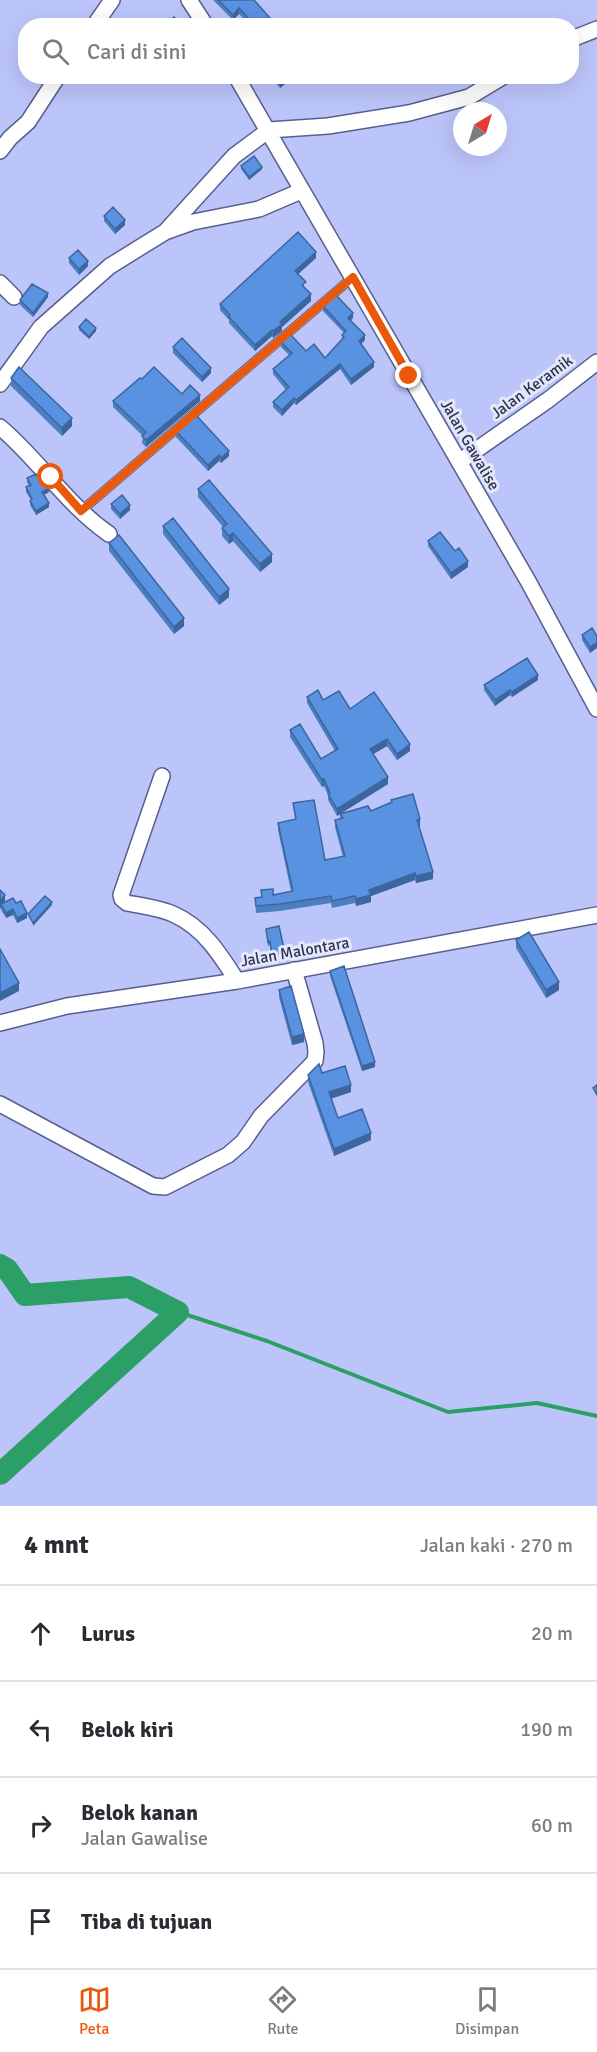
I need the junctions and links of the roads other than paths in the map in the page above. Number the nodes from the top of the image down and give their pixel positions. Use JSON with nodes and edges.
{"nodes":[{"id":1,"x":112,"y":0,"type":"edge"},
{"id":2,"x":189,"y":0,"type":"edge"},
{"id":3,"x":100,"y":18,"type":"edge"},
{"id":4,"x":201,"y":18,"type":"edge"},
{"id":5,"x":597,"y":29,"type":"edge"},
{"id":6,"x":579,"y":36,"type":"edge"},
{"id":7,"x":53,"y":84,"type":"edge"},
{"id":8,"x":241,"y":84,"type":"edge"},
{"id":9,"x":491,"y":84,"type":"edge"},
{"id":10,"x":269,"y":130,"type":"junction"},
{"id":11,"x":0,"y":151,"type":"edge"},
{"id":12,"x":301,"y":191,"type":"junction"},
{"id":13,"x":165,"y":232,"type":"junction"},
{"id":14,"x":353,"y":277,"type":"junction"},
{"id":15,"x":0,"y":283,"type":"edge"},
{"id":16,"x":14,"y":297,"type":"dead end"},
{"id":17,"x":597,"y":362,"type":"edge"},
{"id":18,"x":0,"y":384,"type":"edge"},
{"id":19,"x":0,"y":427,"type":"edge"},
{"id":20,"x":459,"y":462,"type":"junction"},
{"id":21,"x":81,"y":511,"type":"junction"},
{"id":22,"x":109,"y":534,"type":"dead end"},
{"id":23,"x":597,"y":709,"type":"edge"},
{"id":24,"x":162,"y":776,"type":"dead end"},
{"id":25,"x":597,"y":915,"type":"edge"},
{"id":26,"x":294,"y":970,"type":"junction"},
{"id":27,"x":237,"y":981,"type":"junction"},
{"id":28,"x":0,"y":1023,"type":"edge"},
{"id":29,"x":0,"y":1104,"type":"edge"}],
"edges":[{"from":1,"to":3,"type":"street"},
{"from":2,"to":4,"type":"street"},
{"from":5,"to":6,"type":"street"},
{"from":7,"to":11,"type":"street"},
{"from":8,"to":10,"type":"street","name":"Jalan Gawalise"},
{"from":9,"to":10,"type":"street"},
{"from":10,"to":12,"type":"street","name":"Jalan Gawalise"},
{"from":10,"to":13,"type":"street"},
{"from":12,"to":13,"type":"street"},
{"from":12,"to":14,"type":"street","name":"Jalan Gawalise"},
{"from":13,"to":18,"type":"street"},
{"from":14,"to":20,"type":"street","name":"Jalan Gawalise"},
{"from":14,"to":21,"type":"lane"},
{"from":15,"to":16,"type":"street"},
{"from":17,"to":20,"type":"street","name":"Jalan Keramik"},
{"from":19,"to":21,"type":"street"},
{"from":20,"to":23,"type":"street","name":"Jalan Gawalise"},
{"from":21,"to":22,"type":"street"},
{"from":24,"to":27,"type":"street"},
{"from":25,"to":26,"type":"street","name":"Jalan Malontara"},
{"from":26,"to":27,"type":"street","name":"Jalan Malontara"},
{"from":26,"to":29,"type":"street"},
{"from":27,"to":28,"type":"street","name":"Jalan Malontara"}]}
